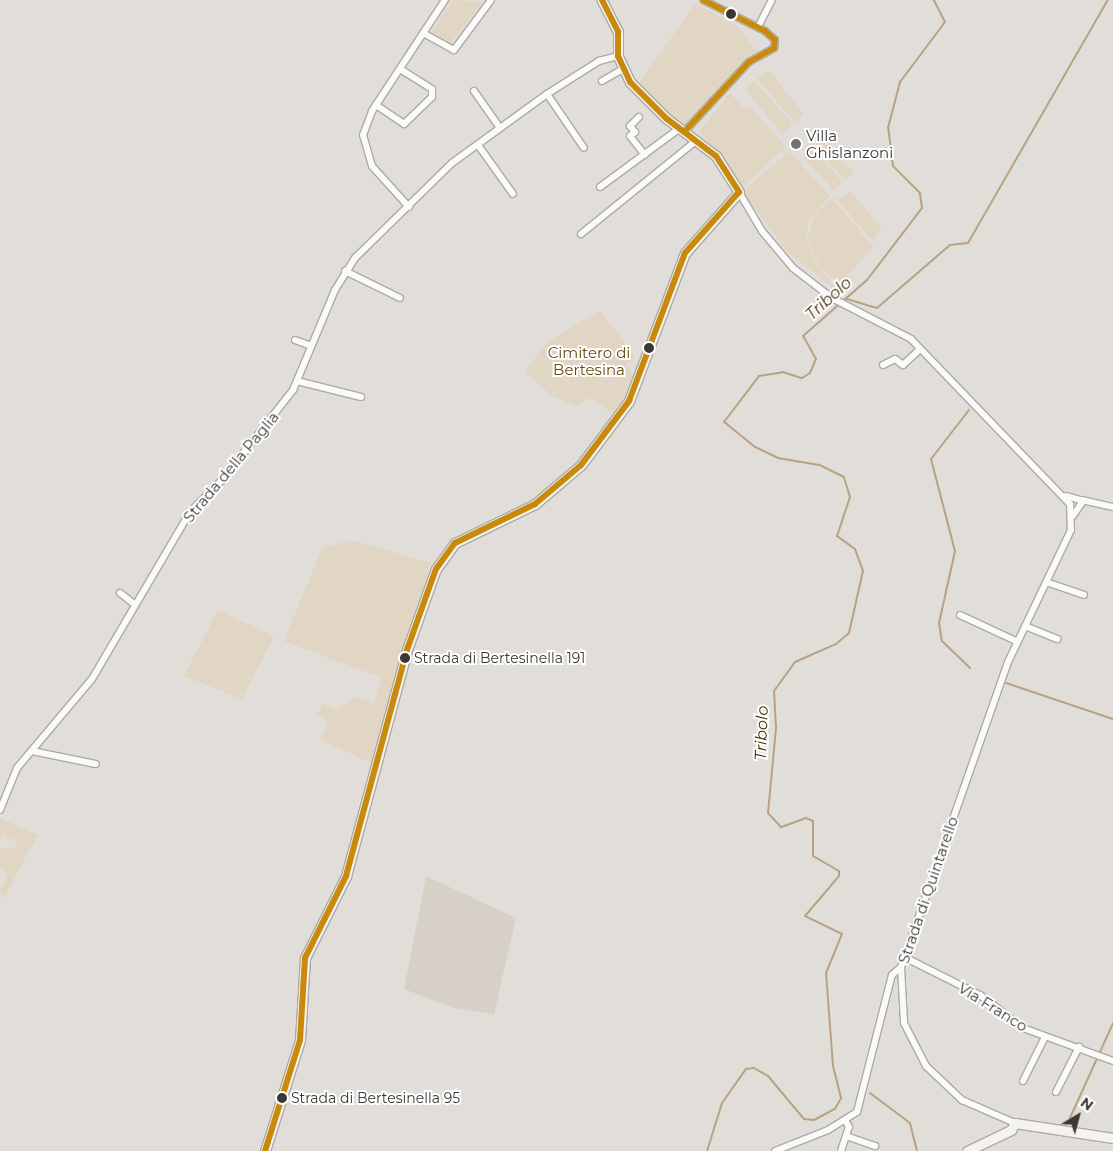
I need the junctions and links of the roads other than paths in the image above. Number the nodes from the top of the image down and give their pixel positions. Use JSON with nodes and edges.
{"nodes":[{"id":1,"x":445,"y":0,"type":"edge"},
{"id":2,"x":491,"y":0,"type":"edge"},
{"id":3,"x":602,"y":0,"type":"edge"},
{"id":4,"x":703,"y":0,"type":"edge"},
{"id":5,"x":772,"y":0,"type":"edge"},
{"id":6,"x":758,"y":27,"type":"junction"},
{"id":7,"x":423,"y":33,"type":"junction"},
{"id":8,"x":618,"y":56,"type":"junction"},
{"id":9,"x":400,"y":69,"type":"junction"},
{"id":10,"x":623,"y":69,"type":"junction"},
{"id":11,"x":602,"y":81,"type":"dead end"},
{"id":12,"x":474,"y":91,"type":"dead end"},
{"id":13,"x":547,"y":94,"type":"junction"},
{"id":14,"x":376,"y":105,"type":"junction"},
{"id":15,"x":639,"y":117,"type":"dead end"},
{"id":16,"x":500,"y":128,"type":"junction"},
{"id":17,"x":683,"y":129,"type":"junction"},
{"id":18,"x":697,"y":140,"type":"junction"},
{"id":19,"x":478,"y":145,"type":"junction"},
{"id":20,"x":584,"y":148,"type":"dead end"},
{"id":21,"x":646,"y":155,"type":"junction"},
{"id":22,"x":600,"y":187,"type":"dead end"},
{"id":23,"x":739,"y":192,"type":"junction"},
{"id":24,"x":513,"y":194,"type":"dead end"},
{"id":25,"x":409,"y":207,"type":"junction"},
{"id":26,"x":581,"y":234,"type":"dead end"},
{"id":27,"x":345,"y":271,"type":"junction"},
{"id":28,"x":400,"y":298,"type":"dead end"},
{"id":29,"x":295,"y":340,"type":"dead end"},
{"id":30,"x":309,"y":345,"type":"junction"},
{"id":31,"x":920,"y":349,"type":"junction"},
{"id":32,"x":883,"y":365,"type":"dead end"},
{"id":33,"x":296,"y":381,"type":"junction"},
{"id":34,"x":362,"y":398,"type":"dead end"},
{"id":35,"x":1066,"y":496,"type":"junction"},
{"id":36,"x":1082,"y":500,"type":"junction"},
{"id":37,"x":1113,"y":507,"type":"edge"},
{"id":38,"x":1073,"y":516,"type":"junction"},
{"id":39,"x":1046,"y":582,"type":"junction"},
{"id":40,"x":120,"y":593,"type":"dead end"},
{"id":41,"x":1084,"y":595,"type":"dead end"},
{"id":42,"x":133,"y":603,"type":"junction"},
{"id":43,"x":960,"y":615,"type":"dead end"},
{"id":44,"x":1024,"y":626,"type":"junction"},
{"id":45,"x":1058,"y":639,"type":"dead end"},
{"id":46,"x":1016,"y":641,"type":"junction"},
{"id":47,"x":32,"y":751,"type":"junction"},
{"id":48,"x":96,"y":764,"type":"dead end"},
{"id":49,"x":0,"y":810,"type":"edge"},
{"id":50,"x":904,"y":957,"type":"junction"},
{"id":51,"x":901,"y":967,"type":"junction"},
{"id":52,"x":1045,"y":1037,"type":"junction"},
{"id":53,"x":1079,"y":1047,"type":"junction"},
{"id":54,"x":1113,"y":1060,"type":"edge"},
{"id":55,"x":1023,"y":1081,"type":"dead end"},
{"id":56,"x":1056,"y":1092,"type":"dead end"},
{"id":57,"x":846,"y":1120,"type":"junction"},
{"id":58,"x":1015,"y":1123,"type":"junction"},
{"id":59,"x":846,"y":1136,"type":"junction"},
{"id":60,"x":1113,"y":1138,"type":"edge"},
{"id":61,"x":875,"y":1146,"type":"dead end"},
{"id":62,"x":264,"y":1151,"type":"edge"},
{"id":63,"x":775,"y":1151,"type":"edge"},
{"id":64,"x":840,"y":1151,"type":"edge"},
{"id":65,"x":967,"y":1151,"type":"edge"}],
"edges":[{"from":1,"to":7,"type":"street"},
{"from":2,"to":7,"type":"street"},
{"from":3,"to":8,"type":"street"},
{"from":4,"to":6,"type":"street"},
{"from":5,"to":6,"type":"street"},
{"from":6,"to":17,"type":"street"},
{"from":7,"to":9,"type":"street"},
{"from":8,"to":10,"type":"street"},
{"from":8,"to":13,"type":"street","name":"Strada della Paglia"},
{"from":9,"to":14,"type":"street"},
{"from":9,"to":14,"type":"street"},
{"from":10,"to":11,"type":"street"},
{"from":10,"to":17,"type":"street"},
{"from":12,"to":16,"type":"street"},
{"from":13,"to":16,"type":"street","name":"Strada della Paglia"},
{"from":13,"to":20,"type":"street"},
{"from":14,"to":25,"type":"street"},
{"from":15,"to":21,"type":"street"},
{"from":16,"to":19,"type":"street","name":"Strada della Paglia"},
{"from":17,"to":18,"type":"street"},
{"from":17,"to":21,"type":"street"},
{"from":18,"to":23,"type":"street"},
{"from":18,"to":26,"type":"street"},
{"from":19,"to":24,"type":"street"},
{"from":19,"to":25,"type":"street","name":"Strada della Paglia"},
{"from":21,"to":22,"type":"street"},
{"from":23,"to":31,"type":"street"},
{"from":23,"to":62,"type":"street"},
{"from":25,"to":27,"type":"street","name":"Strada della Paglia"},
{"from":27,"to":28,"type":"street"},
{"from":27,"to":30,"type":"street","name":"Strada della Paglia"},
{"from":29,"to":30,"type":"street"},
{"from":30,"to":33,"type":"street","name":"Strada della Paglia"},
{"from":31,"to":32,"type":"street"},
{"from":31,"to":35,"type":"street"},
{"from":33,"to":34,"type":"street"},
{"from":33,"to":42,"type":"street","name":"Strada della Paglia"},
{"from":35,"to":36,"type":"street"},
{"from":35,"to":38,"type":"street"},
{"from":36,"to":37,"type":"street"},
{"from":36,"to":38,"type":"street","name":"Strada di Quintarello"},
{"from":38,"to":39,"type":"street","name":"Strada di Quintarello"},
{"from":39,"to":41,"type":"street"},
{"from":39,"to":44,"type":"street","name":"Strada di Quintarello"},
{"from":40,"to":42,"type":"street"},
{"from":42,"to":47,"type":"street","name":"Strada della Paglia"},
{"from":43,"to":46,"type":"street"},
{"from":44,"to":45,"type":"street"},
{"from":44,"to":46,"type":"street","name":"Strada di Quintarello"},
{"from":46,"to":50,"type":"street","name":"Strada di Quintarello"},
{"from":47,"to":48,"type":"street"},
{"from":47,"to":49,"type":"street","name":"Strada della Paglia"},
{"from":50,"to":51,"type":"street","name":"Strada di Quintarello"},
{"from":50,"to":52,"type":"street","name":"Via Franco"},
{"from":51,"to":57,"type":"street"},
{"from":51,"to":58,"type":"street","name":"Strada di Quintarello"},
{"from":52,"to":53,"type":"street","name":"Via Franco"},
{"from":52,"to":55,"type":"street"},
{"from":53,"to":54,"type":"street","name":"Via Franco"},
{"from":53,"to":56,"type":"street"},
{"from":57,"to":59,"type":"street"},
{"from":57,"to":63,"type":"street"},
{"from":58,"to":60,"type":"street"},
{"from":58,"to":65,"type":"street"},
{"from":59,"to":61,"type":"street"},
{"from":59,"to":64,"type":"street"}]}
